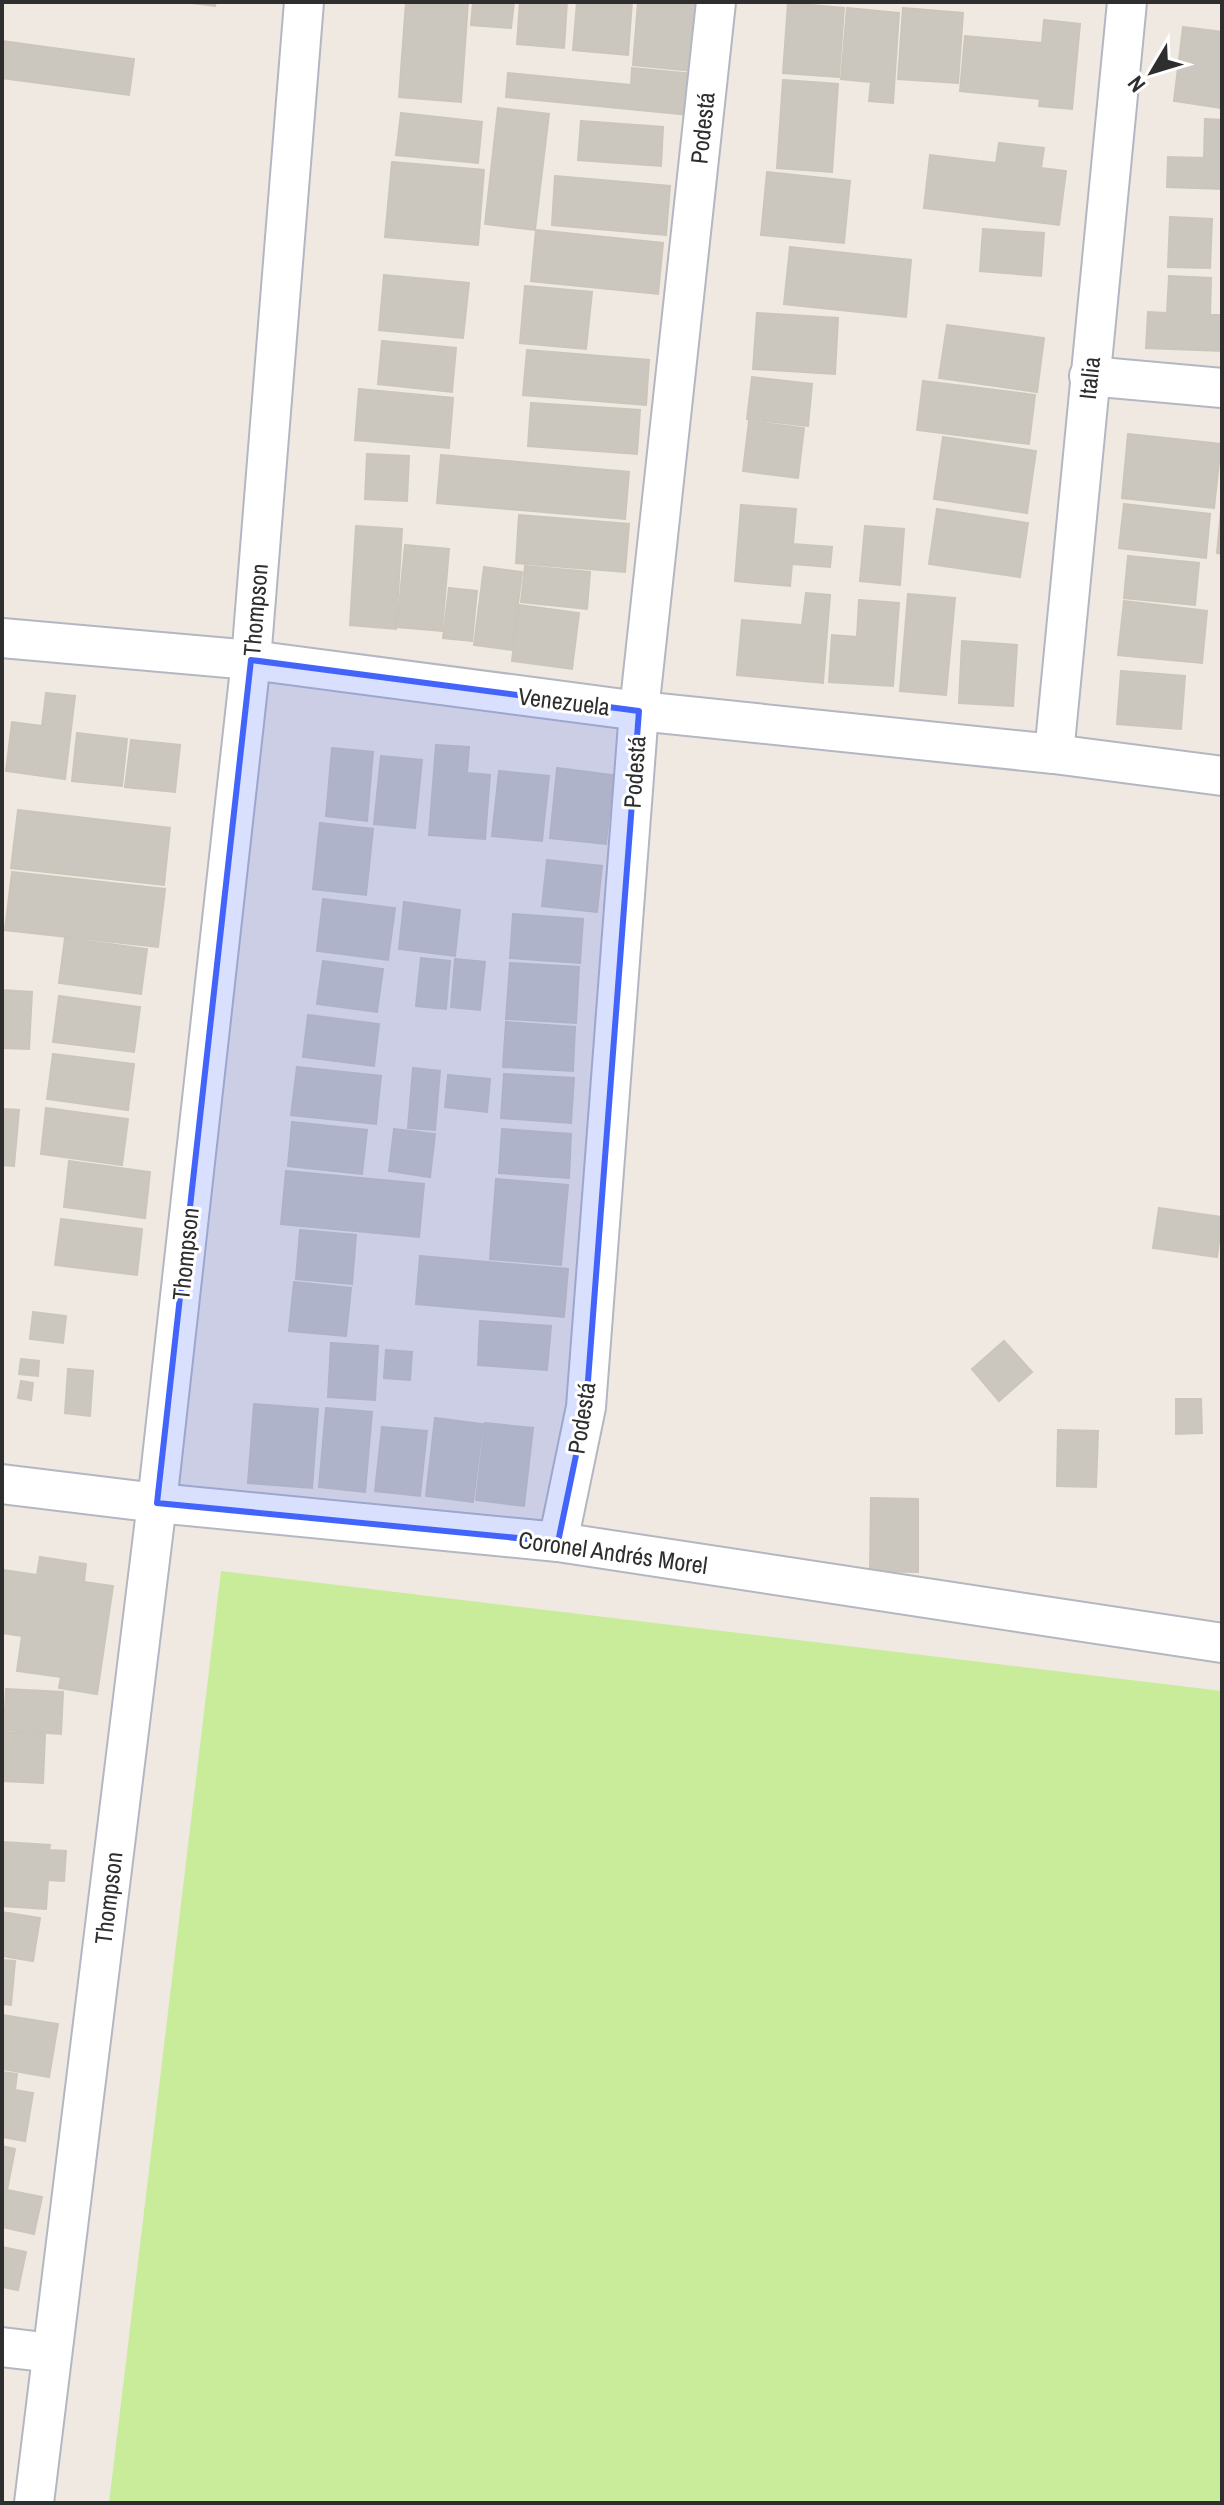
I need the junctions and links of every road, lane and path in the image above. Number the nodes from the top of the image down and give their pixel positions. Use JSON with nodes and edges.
{"nodes":[{"id":1,"x":304,"y":2,"type":"edge"},
{"id":2,"x":716,"y":2,"type":"edge"},
{"id":3,"x":1127,"y":2,"type":"edge"},
{"id":4,"x":1089,"y":376,"type":"junction"},
{"id":5,"x":1222,"y":388,"type":"edge"},
{"id":6,"x":2,"y":638,"type":"edge"},
{"id":7,"x":251,"y":660,"type":"junction"},
{"id":8,"x":639,"y":711,"type":"junction"},
{"id":9,"x":1054,"y":754,"type":"junction"},
{"id":10,"x":1222,"y":776,"type":"edge"},
{"id":11,"x":2,"y":1484,"type":"edge"},
{"id":12,"x":157,"y":1503,"type":"junction"},
{"id":13,"x":558,"y":1542,"type":"junction"},
{"id":14,"x":1222,"y":1643,"type":"edge"},
{"id":15,"x":2,"y":2347,"type":"edge"},
{"id":16,"x":52,"y":2353,"type":"junction"},
{"id":17,"x":34,"y":2503,"type":"edge"}],
"edges":[{"from":1,"to":7,"type":"street","name":"Thompson"},
{"from":2,"to":8,"type":"street","name":"Podestá"},
{"from":3,"to":4,"type":"street","name":"Italia"},
{"from":4,"to":5,"type":"street"},
{"from":4,"to":9,"type":"street","name":"Italia"},
{"from":6,"to":7,"type":"street","name":"Venezuela"},
{"from":7,"to":8,"type":"street","name":"Venezuela"},
{"from":7,"to":12,"type":"street","name":"Thompson"},
{"from":8,"to":9,"type":"street","name":"Venezuela"},
{"from":8,"to":13,"type":"street","name":"Podestá"},
{"from":9,"to":10,"type":"street","name":"Venezuela"},
{"from":11,"to":12,"type":"street","name":"Coronel Andrés Morel"},
{"from":12,"to":13,"type":"street","name":"Coronel Andrés Morel"},
{"from":12,"to":16,"type":"street","name":"Thompson"},
{"from":13,"to":14,"type":"street","name":"Coronel Andrés Morel"},
{"from":15,"to":16,"type":"street"},
{"from":16,"to":17,"type":"street","name":"Thompson"}]}
